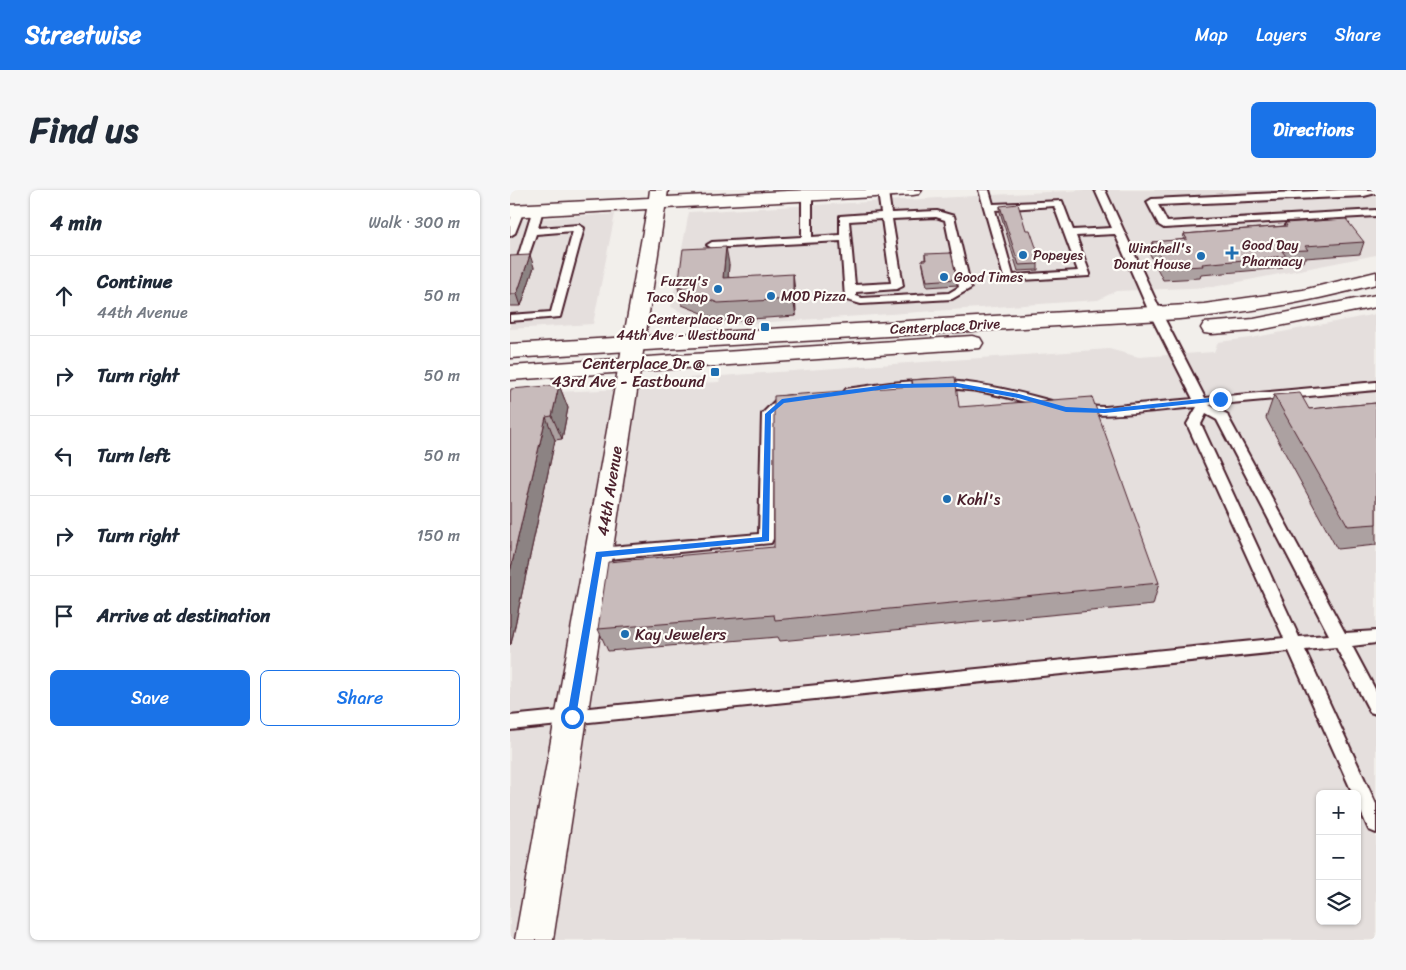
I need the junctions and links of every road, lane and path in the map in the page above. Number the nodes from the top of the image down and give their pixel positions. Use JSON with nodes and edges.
{"nodes":[{"id":1,"x":913,"y":190,"type":"edge"},
{"id":2,"x":984,"y":190,"type":"edge"},
{"id":3,"x":1100,"y":190,"type":"edge"},
{"id":4,"x":1376,"y":190,"type":"edge"},
{"id":5,"x":1338,"y":191,"type":"edge"},
{"id":6,"x":883,"y":192,"type":"junction"},
{"id":7,"x":807,"y":193,"type":"edge"},
{"id":8,"x":1364,"y":193,"type":"junction"},
{"id":9,"x":1234,"y":194,"type":"edge"},
{"id":10,"x":658,"y":197,"type":"edge"},
{"id":11,"x":989,"y":206,"type":"junction"},
{"id":12,"x":1376,"y":208,"type":"edge"},
{"id":13,"x":538,"y":209,"type":"junction"},
{"id":14,"x":514,"y":210,"type":"edge"},
{"id":15,"x":1376,"y":213,"type":"edge"},
{"id":16,"x":886,"y":216,"type":"junction"},
{"id":17,"x":1068,"y":228,"type":"junction"},
{"id":18,"x":532,"y":231,"type":"junction"},
{"id":19,"x":1119,"y":231,"type":"junction"},
{"id":20,"x":510,"y":233,"type":"edge"},
{"id":21,"x":845,"y":238,"type":"junction"},
{"id":22,"x":807,"y":240,"type":"junction"},
{"id":23,"x":712,"y":245,"type":"dead end"},
{"id":24,"x":523,"y":257,"type":"edge"},
{"id":25,"x":1006,"y":270,"type":"junction"},
{"id":26,"x":1376,"y":278,"type":"edge"},
{"id":27,"x":849,"y":289,"type":"junction"},
{"id":28,"x":1376,"y":301,"type":"edge"},
{"id":29,"x":510,"y":318,"type":"edge"},
{"id":30,"x":1161,"y":323,"type":"junction"},
{"id":31,"x":510,"y":351,"type":"edge"},
{"id":32,"x":632,"y":355,"type":"junction"},
{"id":33,"x":510,"y":372,"type":"edge"},
{"id":34,"x":1376,"y":386,"type":"edge"},
{"id":35,"x":838,"y":393,"type":"edge"},
{"id":36,"x":801,"y":398,"type":"edge"},
{"id":37,"x":1203,"y":404,"type":"junction"},
{"id":38,"x":598,"y":554,"type":"junction"},
{"id":39,"x":1376,"y":637,"type":"edge"},
{"id":40,"x":1342,"y":640,"type":"junction"},
{"id":41,"x":1294,"y":644,"type":"junction"},
{"id":42,"x":1376,"y":707,"type":"edge"},
{"id":43,"x":572,"y":717,"type":"junction"},
{"id":44,"x":510,"y":723,"type":"edge"},
{"id":45,"x":1376,"y":824,"type":"edge"},
{"id":46,"x":534,"y":940,"type":"edge"}],
"edges":[{"from":1,"to":6,"type":"street"},
{"from":2,"to":11,"type":"lane"},
{"from":3,"to":19,"type":"lane"},
{"from":4,"to":8,"type":"lane"},
{"from":5,"to":8,"type":"lane"},
{"from":5,"to":9,"type":"lane"},
{"from":6,"to":7,"type":"street"},
{"from":6,"to":16,"type":"lane"},
{"from":7,"to":10,"type":"street"},
{"from":7,"to":22,"type":"lane"},
{"from":8,"to":12,"type":"lane"},
{"from":9,"to":15,"type":"lane"},
{"from":10,"to":13,"type":"street"},
{"from":10,"to":32,"type":"street","name":"44th Avenue"},
{"from":11,"to":17,"type":"lane"},
{"from":11,"to":25,"type":"lane"},
{"from":13,"to":14,"type":"street"},
{"from":13,"to":18,"type":"lane"},
{"from":14,"to":20,"type":"lane"},
{"from":16,"to":21,"type":"lane"},
{"from":16,"to":27,"type":"lane"},
{"from":16,"to":27,"type":"lane"},
{"from":17,"to":19,"type":"lane"},
{"from":17,"to":25,"type":"lane"},
{"from":17,"to":25,"type":"lane"},
{"from":18,"to":24,"type":"lane"},
{"from":18,"to":29,"type":"lane"},
{"from":19,"to":30,"type":"lane"},
{"from":21,"to":22,"type":"lane"},
{"from":21,"to":27,"type":"lane"},
{"from":22,"to":23,"type":"lane"},
{"from":26,"to":30,"type":"street","name":"Centerplace Drive"},
{"from":28,"to":30,"type":"street","name":"Centerplace Drive"},
{"from":30,"to":32,"type":"street","name":"Centerplace Drive"},
{"from":30,"to":37,"type":"lane"},
{"from":31,"to":32,"type":"street","name":"Centerplace Drive"},
{"from":32,"to":33,"type":"street","name":"Centerplace Drive"},
{"from":32,"to":38,"type":"street","name":"44th Avenue"},
{"from":34,"to":37,"type":"lane"},
{"from":35,"to":37,"type":"lane"},
{"from":36,"to":38,"type":"lane"},
{"from":37,"to":40,"type":"lane"},
{"from":37,"to":41,"type":"lane"},
{"from":38,"to":43,"type":"street","name":"44th Avenue"},
{"from":39,"to":40,"type":"lane"},
{"from":40,"to":41,"type":"lane"},
{"from":40,"to":42,"type":"lane"},
{"from":41,"to":43,"type":"lane"},
{"from":41,"to":45,"type":"lane"},
{"from":43,"to":44,"type":"lane"},
{"from":43,"to":46,"type":"street","name":"44th Avenue"}]}
